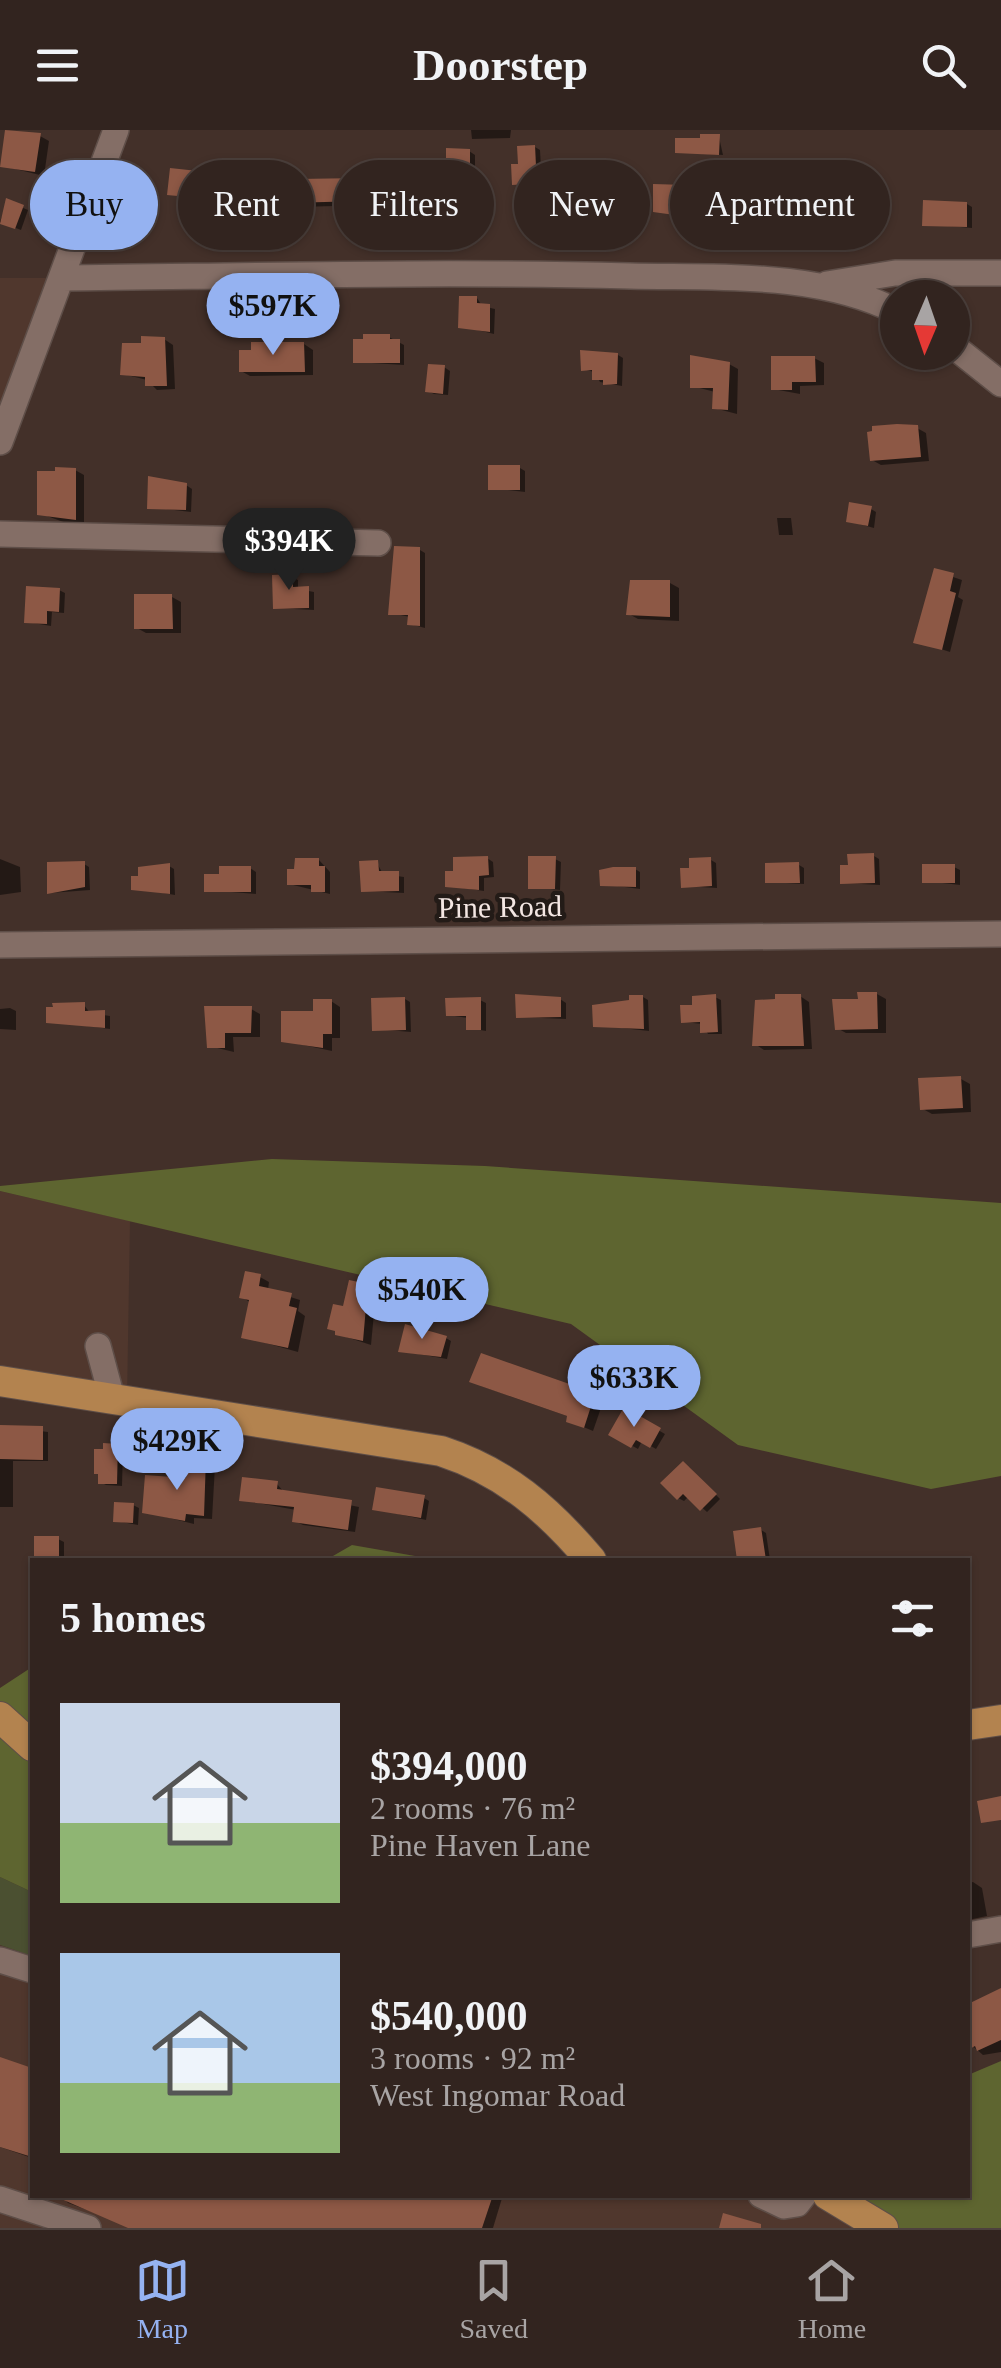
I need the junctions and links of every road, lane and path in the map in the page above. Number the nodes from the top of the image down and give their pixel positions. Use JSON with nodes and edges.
{"nodes":[{"id":1,"x":116,"y":130,"type":"edge"},
{"id":2,"x":1001,"y":273,"type":"edge"},
{"id":3,"x":61,"y":278,"type":"junction"},
{"id":4,"x":818,"y":286,"type":"junction"},
{"id":5,"x":880,"y":304,"type":"edge"},
{"id":6,"x":970,"y":359,"type":"edge"},
{"id":7,"x":1001,"y":384,"type":"edge"},
{"id":8,"x":8,"y":395,"type":"edge"},
{"id":9,"x":0,"y":442,"type":"edge"},
{"id":10,"x":0,"y":534,"type":"edge"},
{"id":11,"x":378,"y":543,"type":"dead end"},
{"id":12,"x":1001,"y":934,"type":"edge"},
{"id":13,"x":0,"y":945,"type":"edge"},
{"id":14,"x":98,"y":1346,"type":"dead end"},
{"id":15,"x":0,"y":1380,"type":"edge"},
{"id":16,"x":112,"y":1398,"type":"junction"},
{"id":17,"x":589,"y":1558,"type":"edge"},
{"id":18,"x":0,"y":1717,"type":"edge"},
{"id":19,"x":1001,"y":1720,"type":"edge"},
{"id":20,"x":970,"y":1725,"type":"edge"},
{"id":21,"x":30,"y":1744,"type":"edge"},
{"id":22,"x":1001,"y":1929,"type":"edge"},
{"id":23,"x":970,"y":1935,"type":"edge"},
{"id":24,"x":0,"y":1960,"type":"edge"},
{"id":25,"x":30,"y":1969,"type":"edge"},
{"id":26,"x":767,"y":2198,"type":"edge"},
{"id":27,"x":802,"y":2198,"type":"edge"},
{"id":28,"x":0,"y":2199,"type":"edge"},
{"id":29,"x":833,"y":2199,"type":"edge"},
{"id":30,"x":88,"y":2228,"type":"edge"},
{"id":31,"x":857,"y":2228,"type":"edge"},
{"id":32,"x":883,"y":2228,"type":"edge"}],
"edges":[{"from":1,"to":3,"type":"street"},
{"from":2,"to":4,"type":"street"},
{"from":3,"to":4,"type":"street"},
{"from":3,"to":8,"type":"street"},
{"from":4,"to":5,"type":"street"},
{"from":6,"to":7,"type":"street"},
{"from":8,"to":9,"type":"street"},
{"from":10,"to":11,"type":"street"},
{"from":12,"to":13,"type":"street","name":"Pine Road"},
{"from":14,"to":16,"type":"street"},
{"from":15,"to":16,"type":"main road"},
{"from":16,"to":17,"type":"main road"},
{"from":18,"to":21,"type":"main road"},
{"from":19,"to":20,"type":"main road"},
{"from":22,"to":23,"type":"street"},
{"from":24,"to":25,"type":"street"},
{"from":26,"to":27,"type":"street"},
{"from":28,"to":30,"type":"street"},
{"from":29,"to":31,"type":"main road"},
{"from":29,"to":32,"type":"main road"}]}
